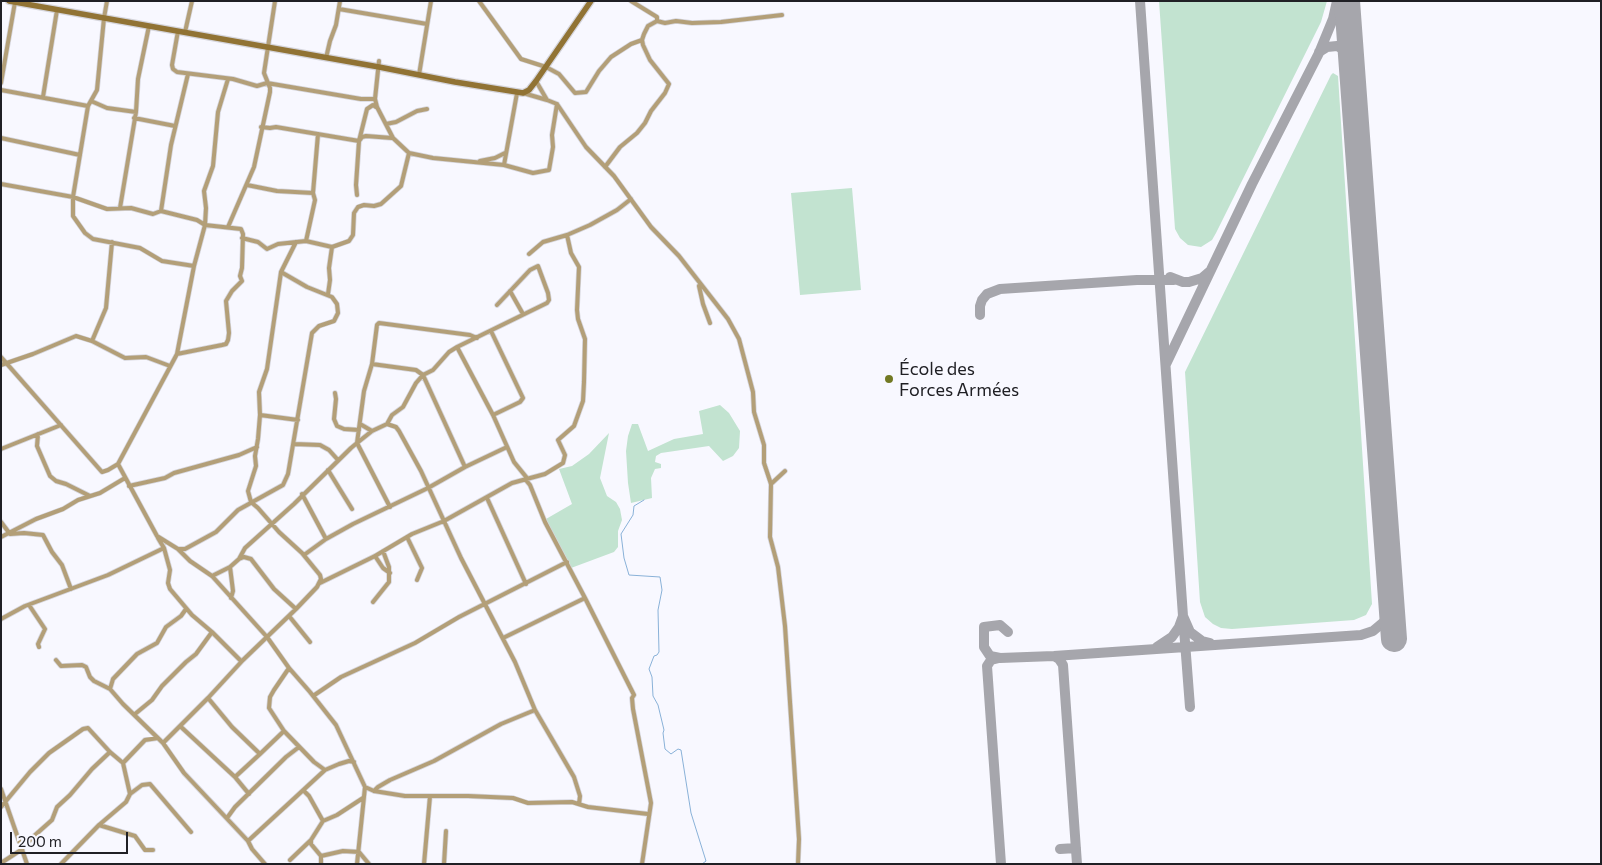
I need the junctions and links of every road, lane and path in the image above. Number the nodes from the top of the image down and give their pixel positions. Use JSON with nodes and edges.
{"nodes":[{"id":1,"x":107,"y":1,"type":"edge"},
{"id":2,"x":192,"y":1,"type":"edge"},
{"id":3,"x":275,"y":1,"type":"edge"},
{"id":4,"x":340,"y":1,"type":"edge"},
{"id":5,"x":431,"y":1,"type":"edge"},
{"id":6,"x":479,"y":1,"type":"edge"},
{"id":7,"x":591,"y":1,"type":"edge"},
{"id":8,"x":631,"y":1,"type":"edge"},
{"id":9,"x":12,"y":2,"type":"edge"},
{"id":10,"x":339,"y":9,"type":"junction"},
{"id":11,"x":57,"y":10,"type":"junction"},
{"id":12,"x":782,"y":15,"type":"dead end"},
{"id":13,"x":104,"y":18,"type":"junction"},
{"id":14,"x":658,"y":21,"type":"junction"},
{"id":15,"x":427,"y":24,"type":"junction"},
{"id":16,"x":149,"y":26,"type":"junction"},
{"id":17,"x":182,"y":31,"type":"junction"},
{"id":18,"x":642,"y":40,"type":"junction"},
{"id":19,"x":267,"y":48,"type":"junction"},
{"id":20,"x":326,"y":58,"type":"junction"},
{"id":21,"x":379,"y":64,"type":"junction"},
{"id":22,"x":546,"y":67,"type":"junction"},
{"id":23,"x":188,"y":74,"type":"junction"},
{"id":24,"x":419,"y":75,"type":"junction"},
{"id":25,"x":228,"y":79,"type":"junction"},
{"id":26,"x":536,"y":81,"type":"junction"},
{"id":27,"x":1,"y":83,"type":"edge"},
{"id":28,"x":267,"y":83,"type":"junction"},
{"id":29,"x":1,"y":90,"type":"edge"},
{"id":30,"x":520,"y":93,"type":"junction"},
{"id":31,"x":43,"y":98,"type":"junction"},
{"id":32,"x":374,"y":99,"type":"junction"},
{"id":33,"x":547,"y":100,"type":"junction"},
{"id":34,"x":90,"y":101,"type":"junction"},
{"id":35,"x":557,"y":104,"type":"junction"},
{"id":36,"x":88,"y":106,"type":"junction"},
{"id":37,"x":377,"y":107,"type":"junction"},
{"id":38,"x":427,"y":109,"type":"dead end"},
{"id":39,"x":136,"y":112,"type":"junction"},
{"id":40,"x":134,"y":118,"type":"junction"},
{"id":41,"x":386,"y":124,"type":"junction"},
{"id":42,"x":175,"y":126,"type":"junction"},
{"id":43,"x":261,"y":127,"type":"junction"},
{"id":44,"x":318,"y":134,"type":"junction"},
{"id":45,"x":1,"y":138,"type":"edge"},
{"id":46,"x":392,"y":138,"type":"junction"},
{"id":47,"x":359,"y":141,"type":"junction"},
{"id":48,"x":409,"y":153,"type":"junction"},
{"id":49,"x":505,"y":153,"type":"junction"},
{"id":50,"x":80,"y":155,"type":"junction"},
{"id":51,"x":478,"y":162,"type":"junction"},
{"id":52,"x":504,"y":165,"type":"junction"},
{"id":53,"x":605,"y":167,"type":"junction"},
{"id":54,"x":1,"y":184,"type":"edge"},
{"id":55,"x":247,"y":185,"type":"junction"},
{"id":56,"x":313,"y":193,"type":"junction"},
{"id":57,"x":357,"y":195,"type":"dead end"},
{"id":58,"x":73,"y":197,"type":"junction"},
{"id":59,"x":630,"y":199,"type":"junction"},
{"id":60,"x":120,"y":208,"type":"junction"},
{"id":61,"x":161,"y":212,"type":"junction"},
{"id":62,"x":205,"y":225,"type":"junction"},
{"id":63,"x":228,"y":227,"type":"junction"},
{"id":64,"x":567,"y":235,"type":"junction"},
{"id":65,"x":242,"y":238,"type":"junction"},
{"id":66,"x":306,"y":241,"type":"junction"},
{"id":67,"x":112,"y":242,"type":"junction"},
{"id":68,"x":296,"y":242,"type":"junction"},
{"id":69,"x":332,"y":247,"type":"junction"},
{"id":70,"x":529,"y":254,"type":"dead end"},
{"id":71,"x":194,"y":266,"type":"junction"},
{"id":72,"x":281,"y":272,"type":"junction"},
{"id":73,"x":699,"y":284,"type":"junction"},
{"id":74,"x":510,"y":291,"type":"junction"},
{"id":75,"x":328,"y":294,"type":"junction"},
{"id":76,"x":497,"y":305,"type":"dead end"},
{"id":77,"x":523,"y":314,"type":"junction"},
{"id":78,"x":710,"y":323,"type":"dead end"},
{"id":79,"x":490,"y":331,"type":"junction"},
{"id":80,"x":477,"y":338,"type":"junction"},
{"id":81,"x":92,"y":341,"type":"junction"},
{"id":82,"x":457,"y":347,"type":"junction"},
{"id":83,"x":177,"y":354,"type":"junction"},
{"id":84,"x":1,"y":357,"type":"edge"},
{"id":85,"x":6,"y":362,"type":"junction"},
{"id":86,"x":1,"y":364,"type":"edge"},
{"id":87,"x":372,"y":364,"type":"junction"},
{"id":88,"x":170,"y":366,"type":"junction"},
{"id":89,"x":423,"y":375,"type":"junction"},
{"id":90,"x":335,"y":393,"type":"dead end"},
{"id":91,"x":260,"y":414,"type":"junction"},
{"id":92,"x":493,"y":415,"type":"junction"},
{"id":93,"x":298,"y":420,"type":"junction"},
{"id":94,"x":387,"y":424,"type":"junction"},
{"id":95,"x":61,"y":425,"type":"junction"},
{"id":96,"x":360,"y":427,"type":"junction"},
{"id":97,"x":372,"y":430,"type":"junction"},
{"id":98,"x":38,"y":434,"type":"junction"},
{"id":99,"x":357,"y":442,"type":"junction"},
{"id":100,"x":294,"y":444,"type":"junction"},
{"id":101,"x":507,"y":447,"type":"junction"},
{"id":102,"x":257,"y":448,"type":"junction"},
{"id":103,"x":1,"y":449,"type":"edge"},
{"id":104,"x":338,"y":460,"type":"junction"},
{"id":105,"x":118,"y":464,"type":"junction"},
{"id":106,"x":466,"y":467,"type":"junction"},
{"id":107,"x":328,"y":470,"type":"junction"},
{"id":108,"x":785,"y":471,"type":"dead end"},
{"id":109,"x":125,"y":478,"type":"junction"},
{"id":110,"x":526,"y":479,"type":"junction"},
{"id":111,"x":771,"y":484,"type":"junction"},
{"id":112,"x":129,"y":486,"type":"junction"},
{"id":113,"x":428,"y":488,"type":"junction"},
{"id":114,"x":302,"y":494,"type":"junction"},
{"id":115,"x":90,"y":496,"type":"junction"},
{"id":116,"x":487,"y":498,"type":"junction"},
{"id":117,"x":251,"y":502,"type":"junction"},
{"id":118,"x":390,"y":507,"type":"junction"},
{"id":119,"x":352,"y":508,"type":"dead end"},
{"id":120,"x":444,"y":521,"type":"junction"},
{"id":121,"x":1,"y":522,"type":"edge"},
{"id":122,"x":272,"y":524,"type":"junction"},
{"id":123,"x":10,"y":534,"type":"junction"},
{"id":124,"x":157,"y":536,"type":"junction"},
{"id":125,"x":1,"y":537,"type":"edge"},
{"id":126,"x":407,"y":537,"type":"junction"},
{"id":127,"x":326,"y":539,"type":"junction"},
{"id":128,"x":164,"y":548,"type":"junction"},
{"id":129,"x":178,"y":549,"type":"junction"},
{"id":130,"x":383,"y":551,"type":"junction"},
{"id":131,"x":304,"y":555,"type":"junction"},
{"id":132,"x":375,"y":556,"type":"junction"},
{"id":133,"x":239,"y":559,"type":"junction"},
{"id":134,"x":567,"y":562,"type":"junction"},
{"id":135,"x":230,"y":567,"type":"junction"},
{"id":136,"x":390,"y":573,"type":"junction"},
{"id":137,"x":212,"y":576,"type":"junction"},
{"id":138,"x":417,"y":580,"type":"dead end"},
{"id":139,"x":320,"y":584,"type":"junction"},
{"id":140,"x":526,"y":584,"type":"junction"},
{"id":141,"x":70,"y":588,"type":"junction"},
{"id":142,"x":231,"y":598,"type":"junction"},
{"id":143,"x":586,"y":598,"type":"junction"},
{"id":144,"x":373,"y":602,"type":"dead end"},
{"id":145,"x":485,"y":604,"type":"junction"},
{"id":146,"x":30,"y":605,"type":"junction"},
{"id":147,"x":186,"y":609,"type":"junction"},
{"id":148,"x":296,"y":609,"type":"junction"},
{"id":149,"x":289,"y":616,"type":"junction"},
{"id":150,"x":1,"y":620,"type":"edge"},
{"id":151,"x":212,"y":632,"type":"junction"},
{"id":152,"x":267,"y":637,"type":"junction"},
{"id":153,"x":503,"y":638,"type":"junction"},
{"id":154,"x":310,"y":642,"type":"dead end"},
{"id":155,"x":39,"y":647,"type":"dead end"},
{"id":156,"x":56,"y":660,"type":"dead end"},
{"id":157,"x":241,"y":662,"type":"junction"},
{"id":158,"x":289,"y":668,"type":"junction"},
{"id":159,"x":111,"y":682,"type":"junction"},
{"id":160,"x":103,"y":684,"type":"junction"},
{"id":161,"x":110,"y":689,"type":"junction"},
{"id":162,"x":313,"y":696,"type":"junction"},
{"id":163,"x":208,"y":698,"type":"junction"},
{"id":164,"x":535,"y":710,"type":"junction"},
{"id":165,"x":135,"y":714,"type":"junction"},
{"id":166,"x":180,"y":726,"type":"junction"},
{"id":167,"x":284,"y":731,"type":"junction"},
{"id":168,"x":158,"y":738,"type":"junction"},
{"id":169,"x":163,"y":743,"type":"junction"},
{"id":170,"x":300,"y":747,"type":"junction"},
{"id":171,"x":110,"y":752,"type":"junction"},
{"id":172,"x":260,"y":754,"type":"junction"},
{"id":173,"x":354,"y":762,"type":"junction"},
{"id":174,"x":123,"y":763,"type":"junction"},
{"id":175,"x":325,"y":770,"type":"junction"},
{"id":176,"x":235,"y":777,"type":"junction"},
{"id":177,"x":365,"y":787,"type":"junction"},
{"id":178,"x":1,"y":789,"type":"edge"},
{"id":179,"x":304,"y":791,"type":"junction"},
{"id":180,"x":374,"y":791,"type":"junction"},
{"id":181,"x":130,"y":794,"type":"junction"},
{"id":182,"x":248,"y":794,"type":"junction"},
{"id":183,"x":430,"y":796,"type":"junction"},
{"id":184,"x":363,"y":798,"type":"junction"},
{"id":185,"x":5,"y":803,"type":"junction"},
{"id":186,"x":579,"y":804,"type":"junction"},
{"id":187,"x":1,"y":807,"type":"edge"},
{"id":188,"x":648,"y":814,"type":"junction"},
{"id":189,"x":227,"y":818,"type":"junction"},
{"id":190,"x":323,"y":821,"type":"junction"},
{"id":191,"x":99,"y":825,"type":"junction"},
{"id":192,"x":446,"y":831,"type":"dead end"},
{"id":193,"x":191,"y":832,"type":"dead end"},
{"id":194,"x":311,"y":840,"type":"junction"},
{"id":195,"x":248,"y":841,"type":"junction"},
{"id":196,"x":21,"y":850,"type":"junction"},
{"id":197,"x":153,"y":850,"type":"dead end"},
{"id":198,"x":359,"y":852,"type":"junction"},
{"id":199,"x":321,"y":856,"type":"junction"},
{"id":200,"x":290,"y":860,"type":"dead end"},
{"id":201,"x":1,"y":863,"type":"edge"},
{"id":202,"x":27,"y":864,"type":"edge"},
{"id":203,"x":61,"y":864,"type":"edge"},
{"id":204,"x":266,"y":864,"type":"edge"},
{"id":205,"x":321,"y":864,"type":"edge"},
{"id":206,"x":357,"y":864,"type":"edge"},
{"id":207,"x":369,"y":864,"type":"edge"},
{"id":208,"x":424,"y":864,"type":"edge"},
{"id":209,"x":444,"y":864,"type":"edge"},
{"id":210,"x":642,"y":864,"type":"edge"},
{"id":211,"x":798,"y":864,"type":"edge"}],
"edges":[{"from":1,"to":13,"type":"street"},
{"from":2,"to":17,"type":"street"},
{"from":3,"to":19,"type":"street"},
{"from":4,"to":10,"type":"street"},
{"from":5,"to":15,"type":"street"},
{"from":6,"to":22,"type":"street"},
{"from":7,"to":22,"type":"street"},
{"from":8,"to":14,"type":"street"},
{"from":9,"to":11,"type":"street"},
{"from":9,"to":27,"type":"street"},
{"from":10,"to":15,"type":"street"},
{"from":10,"to":20,"type":"street"},
{"from":11,"to":13,"type":"street"},
{"from":11,"to":31,"type":"street"},
{"from":12,"to":14,"type":"street"},
{"from":13,"to":16,"type":"street"},
{"from":13,"to":34,"type":"street"},
{"from":14,"to":18,"type":"street"},
{"from":15,"to":24,"type":"street"},
{"from":16,"to":17,"type":"street"},
{"from":16,"to":39,"type":"street"},
{"from":17,"to":19,"type":"street"},
{"from":17,"to":23,"type":"street"},
{"from":18,"to":22,"type":"street"},
{"from":18,"to":53,"type":"street"},
{"from":19,"to":20,"type":"street"},
{"from":19,"to":28,"type":"street"},
{"from":20,"to":21,"type":"street"},
{"from":21,"to":24,"type":"street"},
{"from":21,"to":32,"type":"street"},
{"from":22,"to":26,"type":"street"},
{"from":23,"to":25,"type":"street"},
{"from":23,"to":42,"type":"street"},
{"from":24,"to":30,"type":"street"},
{"from":25,"to":28,"type":"street"},
{"from":25,"to":62,"type":"street"},
{"from":26,"to":30,"type":"street"},
{"from":26,"to":33,"type":"street"},
{"from":28,"to":32,"type":"street"},
{"from":28,"to":43,"type":"street"},
{"from":29,"to":31,"type":"street"},
{"from":30,"to":33,"type":"street"},
{"from":30,"to":49,"type":"street"},
{"from":31,"to":36,"type":"street"},
{"from":32,"to":37,"type":"street"},
{"from":33,"to":35,"type":"street"},
{"from":34,"to":36,"type":"street"},
{"from":34,"to":39,"type":"street"},
{"from":35,"to":52,"type":"street"},
{"from":35,"to":53,"type":"street"},
{"from":36,"to":50,"type":"street"},
{"from":37,"to":41,"type":"street"},
{"from":37,"to":47,"type":"street"},
{"from":38,"to":41,"type":"street"},
{"from":39,"to":40,"type":"street"},
{"from":40,"to":42,"type":"street"},
{"from":40,"to":60,"type":"street"},
{"from":41,"to":46,"type":"street"},
{"from":42,"to":61,"type":"street"},
{"from":43,"to":44,"type":"street"},
{"from":43,"to":55,"type":"street"},
{"from":44,"to":47,"type":"street"},
{"from":44,"to":56,"type":"street"},
{"from":45,"to":50,"type":"street"},
{"from":46,"to":47,"type":"street"},
{"from":46,"to":48,"type":"street"},
{"from":47,"to":57,"type":"street"},
{"from":48,"to":51,"type":"street"},
{"from":48,"to":69,"type":"street"},
{"from":49,"to":51,"type":"street"},
{"from":49,"to":52,"type":"street"},
{"from":50,"to":58,"type":"street"},
{"from":51,"to":52,"type":"street"},
{"from":53,"to":59,"type":"street"},
{"from":54,"to":58,"type":"street"},
{"from":55,"to":56,"type":"street"},
{"from":55,"to":63,"type":"street"},
{"from":56,"to":66,"type":"street"},
{"from":58,"to":60,"type":"street"},
{"from":58,"to":67,"type":"street"},
{"from":59,"to":64,"type":"street"},
{"from":59,"to":73,"type":"street"},
{"from":60,"to":61,"type":"street"},
{"from":61,"to":62,"type":"street"},
{"from":62,"to":63,"type":"street"},
{"from":62,"to":71,"type":"street"},
{"from":63,"to":65,"type":"street"},
{"from":64,"to":70,"type":"street"},
{"from":64,"to":110,"type":"street"},
{"from":65,"to":68,"type":"street"},
{"from":65,"to":83,"type":"street"},
{"from":66,"to":68,"type":"street"},
{"from":66,"to":69,"type":"street"},
{"from":67,"to":71,"type":"street"},
{"from":67,"to":81,"type":"street"},
{"from":68,"to":72,"type":"street"},
{"from":69,"to":75,"type":"street"},
{"from":71,"to":83,"type":"street"},
{"from":72,"to":75,"type":"street"},
{"from":72,"to":91,"type":"street"},
{"from":73,"to":78,"type":"street"},
{"from":73,"to":111,"type":"street"},
{"from":74,"to":76,"type":"street"},
{"from":74,"to":77,"type":"street"},
{"from":74,"to":77,"type":"street"},
{"from":75,"to":93,"type":"street"},
{"from":77,"to":79,"type":"street"},
{"from":79,"to":80,"type":"street"},
{"from":79,"to":92,"type":"street"},
{"from":80,"to":82,"type":"street"},
{"from":80,"to":87,"type":"street"},
{"from":81,"to":85,"type":"street"},
{"from":81,"to":88,"type":"street"},
{"from":82,"to":89,"type":"street"},
{"from":82,"to":92,"type":"street"},
{"from":83,"to":88,"type":"street"},
{"from":84,"to":85,"type":"street"},
{"from":85,"to":86,"type":"street"},
{"from":85,"to":95,"type":"street"},
{"from":87,"to":89,"type":"street"},
{"from":87,"to":96,"type":"street"},
{"from":88,"to":105,"type":"street"},
{"from":89,"to":94,"type":"street"},
{"from":89,"to":106,"type":"street"},
{"from":90,"to":96,"type":"street"},
{"from":91,"to":93,"type":"street"},
{"from":91,"to":102,"type":"street"},
{"from":92,"to":101,"type":"street"},
{"from":93,"to":100,"type":"street"},
{"from":94,"to":97,"type":"street"},
{"from":94,"to":113,"type":"street"},
{"from":95,"to":98,"type":"street"},
{"from":95,"to":105,"type":"street"},
{"from":96,"to":97,"type":"street"},
{"from":96,"to":99,"type":"street"},
{"from":97,"to":99,"type":"street"},
{"from":98,"to":103,"type":"street"},
{"from":98,"to":115,"type":"street"},
{"from":99,"to":104,"type":"street"},
{"from":99,"to":118,"type":"street"},
{"from":100,"to":104,"type":"street"},
{"from":100,"to":117,"type":"street"},
{"from":101,"to":106,"type":"street"},
{"from":101,"to":110,"type":"street"},
{"from":102,"to":112,"type":"street"},
{"from":102,"to":117,"type":"street"},
{"from":104,"to":107,"type":"street"},
{"from":105,"to":109,"type":"street"},
{"from":106,"to":113,"type":"street"},
{"from":107,"to":114,"type":"street"},
{"from":107,"to":119,"type":"street"},
{"from":108,"to":111,"type":"street"},
{"from":109,"to":112,"type":"street"},
{"from":109,"to":115,"type":"street"},
{"from":110,"to":116,"type":"street"},
{"from":110,"to":134,"type":"street"},
{"from":111,"to":211,"type":"street"},
{"from":112,"to":124,"type":"street"},
{"from":113,"to":118,"type":"street"},
{"from":113,"to":120,"type":"street"},
{"from":114,"to":122,"type":"street"},
{"from":114,"to":127,"type":"street"},
{"from":115,"to":123,"type":"street"},
{"from":116,"to":120,"type":"street"},
{"from":116,"to":140,"type":"street"},
{"from":117,"to":122,"type":"street"},
{"from":117,"to":129,"type":"street"},
{"from":118,"to":127,"type":"street"},
{"from":120,"to":126,"type":"street"},
{"from":120,"to":145,"type":"street"},
{"from":121,"to":123,"type":"street"},
{"from":122,"to":131,"type":"street"},
{"from":122,"to":133,"type":"street"},
{"from":123,"to":125,"type":"street"},
{"from":123,"to":141,"type":"street"},
{"from":124,"to":128,"type":"street"},
{"from":124,"to":129,"type":"street"},
{"from":126,"to":130,"type":"street"},
{"from":126,"to":138,"type":"street"},
{"from":127,"to":131,"type":"street"},
{"from":128,"to":141,"type":"street"},
{"from":128,"to":147,"type":"street"},
{"from":129,"to":137,"type":"street"},
{"from":130,"to":132,"type":"street"},
{"from":130,"to":136,"type":"street"},
{"from":131,"to":139,"type":"street"},
{"from":132,"to":136,"type":"street"},
{"from":132,"to":139,"type":"street"},
{"from":133,"to":135,"type":"street"},
{"from":133,"to":148,"type":"street"},
{"from":134,"to":140,"type":"street"},
{"from":134,"to":143,"type":"street"},
{"from":135,"to":137,"type":"street"},
{"from":135,"to":142,"type":"street"},
{"from":136,"to":144,"type":"street"},
{"from":137,"to":142,"type":"street"},
{"from":139,"to":148,"type":"street"},
{"from":140,"to":145,"type":"street"},
{"from":141,"to":146,"type":"street"},
{"from":142,"to":152,"type":"street"},
{"from":143,"to":153,"type":"street"},
{"from":143,"to":188,"type":"street"},
{"from":145,"to":153,"type":"street"},
{"from":145,"to":162,"type":"street"},
{"from":146,"to":150,"type":"street"},
{"from":146,"to":155,"type":"street"},
{"from":147,"to":151,"type":"street"},
{"from":147,"to":159,"type":"street"},
{"from":148,"to":149,"type":"street"},
{"from":149,"to":152,"type":"street"},
{"from":149,"to":154,"type":"street"},
{"from":151,"to":157,"type":"street"},
{"from":151,"to":165,"type":"street"},
{"from":152,"to":157,"type":"street"},
{"from":152,"to":158,"type":"street"},
{"from":153,"to":164,"type":"street"},
{"from":156,"to":160,"type":"street"},
{"from":157,"to":163,"type":"street"},
{"from":158,"to":162,"type":"street"},
{"from":158,"to":167,"type":"street"},
{"from":159,"to":160,"type":"street"},
{"from":159,"to":161,"type":"street"},
{"from":160,"to":161,"type":"street"},
{"from":161,"to":165,"type":"street"},
{"from":162,"to":173,"type":"street"},
{"from":163,"to":166,"type":"street"},
{"from":163,"to":172,"type":"street"},
{"from":164,"to":180,"type":"street"},
{"from":164,"to":186,"type":"street"},
{"from":165,"to":168,"type":"street"},
{"from":166,"to":169,"type":"street"},
{"from":166,"to":176,"type":"street"},
{"from":167,"to":170,"type":"street"},
{"from":167,"to":172,"type":"street"},
{"from":168,"to":169,"type":"street"},
{"from":168,"to":174,"type":"street"},
{"from":169,"to":189,"type":"street"},
{"from":170,"to":175,"type":"street"},
{"from":170,"to":182,"type":"street"},
{"from":171,"to":174,"type":"street"},
{"from":171,"to":185,"type":"street"},
{"from":171,"to":196,"type":"street"},
{"from":172,"to":176,"type":"street"},
{"from":173,"to":175,"type":"street"},
{"from":173,"to":177,"type":"street"},
{"from":174,"to":181,"type":"street"},
{"from":175,"to":179,"type":"street"},
{"from":176,"to":182,"type":"street"},
{"from":177,"to":180,"type":"street"},
{"from":177,"to":184,"type":"street"},
{"from":178,"to":185,"type":"street"},
{"from":179,"to":190,"type":"street"},
{"from":179,"to":195,"type":"street"},
{"from":180,"to":183,"type":"street"},
{"from":181,"to":191,"type":"street"},
{"from":181,"to":193,"type":"street"},
{"from":182,"to":189,"type":"street"},
{"from":183,"to":186,"type":"street"},
{"from":183,"to":208,"type":"street"},
{"from":184,"to":190,"type":"street"},
{"from":184,"to":198,"type":"street"},
{"from":185,"to":187,"type":"street"},
{"from":185,"to":196,"type":"street"},
{"from":186,"to":188,"type":"street"},
{"from":188,"to":210,"type":"street"},
{"from":189,"to":195,"type":"street"},
{"from":190,"to":194,"type":"street"},
{"from":191,"to":197,"type":"street"},
{"from":191,"to":203,"type":"street"},
{"from":192,"to":209,"type":"street"},
{"from":194,"to":199,"type":"street"},
{"from":194,"to":200,"type":"street"},
{"from":195,"to":204,"type":"street"},
{"from":196,"to":201,"type":"street"},
{"from":196,"to":202,"type":"street"},
{"from":198,"to":199,"type":"street"},
{"from":198,"to":206,"type":"street"},
{"from":198,"to":207,"type":"street"},
{"from":199,"to":205,"type":"street"}]}
